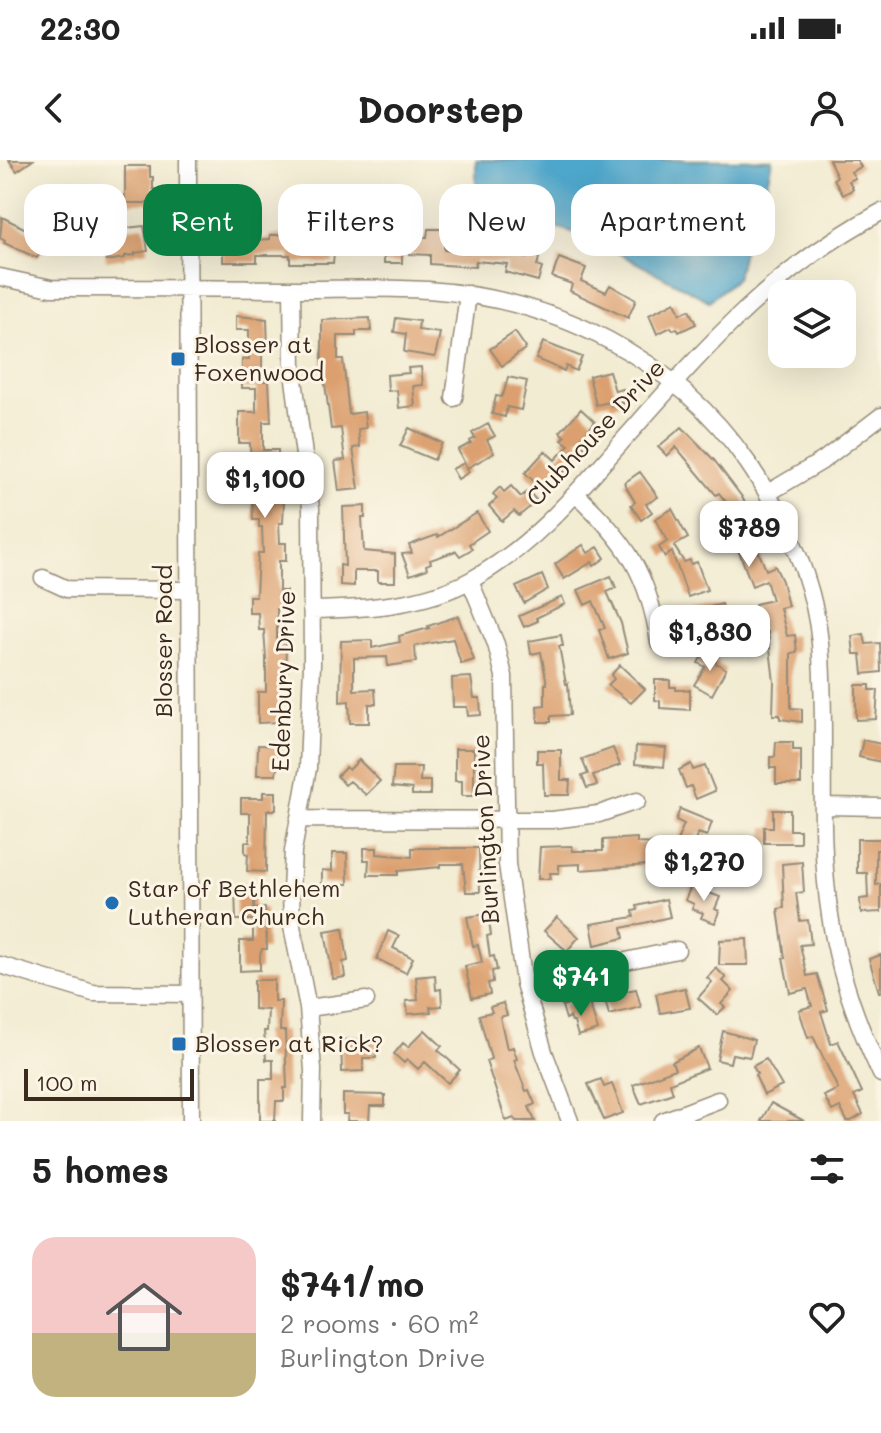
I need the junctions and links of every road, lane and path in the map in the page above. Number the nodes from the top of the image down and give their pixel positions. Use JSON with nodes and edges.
{"nodes":[{"id":1,"x":188,"y":160,"type":"edge"},
{"id":2,"x":881,"y":212,"type":"edge"},
{"id":3,"x":0,"y":277,"type":"edge"},
{"id":4,"x":188,"y":288,"type":"junction"},
{"id":5,"x":292,"y":289,"type":"junction"},
{"id":6,"x":468,"y":294,"type":"junction"},
{"id":7,"x":674,"y":384,"type":"junction"},
{"id":8,"x":454,"y":398,"type":"dead end"},
{"id":9,"x":881,"y":416,"type":"edge"},
{"id":10,"x":768,"y":493,"type":"junction"},
{"id":11,"x":576,"y":494,"type":"junction"},
{"id":12,"x":43,"y":578,"type":"dead end"},
{"id":13,"x":470,"y":581,"type":"junction"},
{"id":14,"x":187,"y":590,"type":"junction"},
{"id":15,"x":311,"y":610,"type":"junction"},
{"id":16,"x":659,"y":642,"type":"dead end"},
{"id":17,"x":637,"y":801,"type":"dead end"},
{"id":18,"x":824,"y":806,"type":"junction"},
{"id":19,"x":881,"y":807,"type":"edge"},
{"id":20,"x":300,"y":819,"type":"junction"},
{"id":21,"x":506,"y":820,"type":"junction"},
{"id":22,"x":677,"y":950,"type":"dead end"},
{"id":23,"x":0,"y":965,"type":"edge"},
{"id":24,"x":524,"y":983,"type":"junction"},
{"id":25,"x":190,"y":994,"type":"junction"},
{"id":26,"x":366,"y":1000,"type":"dead end"},
{"id":27,"x":308,"y":1008,"type":"junction"},
{"id":28,"x":881,"y":1074,"type":"edge"},
{"id":29,"x":718,"y":1100,"type":"dead end"},
{"id":30,"x":191,"y":1121,"type":"edge"},
{"id":31,"x":312,"y":1121,"type":"edge"},
{"id":32,"x":570,"y":1121,"type":"edge"},
{"id":33,"x":663,"y":1121,"type":"edge"}],
"edges":[{"from":1,"to":4,"type":"street","name":"Blosser Road"},
{"from":2,"to":7,"type":"street","name":"Clubhouse Drive"},
{"from":3,"to":4,"type":"street"},
{"from":4,"to":5,"type":"street"},
{"from":4,"to":14,"type":"street","name":"Blosser Road"},
{"from":5,"to":6,"type":"street"},
{"from":5,"to":15,"type":"street","name":"Edenbury Drive"},
{"from":6,"to":7,"type":"street"},
{"from":6,"to":8,"type":"street"},
{"from":7,"to":10,"type":"street"},
{"from":7,"to":11,"type":"street","name":"Clubhouse Drive"},
{"from":9,"to":10,"type":"street"},
{"from":10,"to":18,"type":"street"},
{"from":11,"to":13,"type":"street","name":"Clubhouse Drive"},
{"from":11,"to":16,"type":"street"},
{"from":12,"to":14,"type":"street"},
{"from":13,"to":15,"type":"street","name":"Clubhouse Drive"},
{"from":13,"to":21,"type":"street","name":"Burlington Drive"},
{"from":14,"to":25,"type":"street","name":"Blosser Road"},
{"from":15,"to":20,"type":"street","name":"Edenbury Drive"},
{"from":17,"to":21,"type":"street"},
{"from":18,"to":19,"type":"street"},
{"from":18,"to":28,"type":"street"},
{"from":20,"to":21,"type":"street"},
{"from":20,"to":27,"type":"street","name":"Edenbury Drive"},
{"from":21,"to":24,"type":"street","name":"Burlington Drive"},
{"from":22,"to":24,"type":"street"},
{"from":23,"to":25,"type":"street"},
{"from":24,"to":32,"type":"street","name":"Burlington Drive"},
{"from":25,"to":30,"type":"street","name":"Blosser Road"},
{"from":26,"to":27,"type":"street"},
{"from":27,"to":31,"type":"street","name":"Edenbury Drive"},
{"from":29,"to":33,"type":"street"}]}
